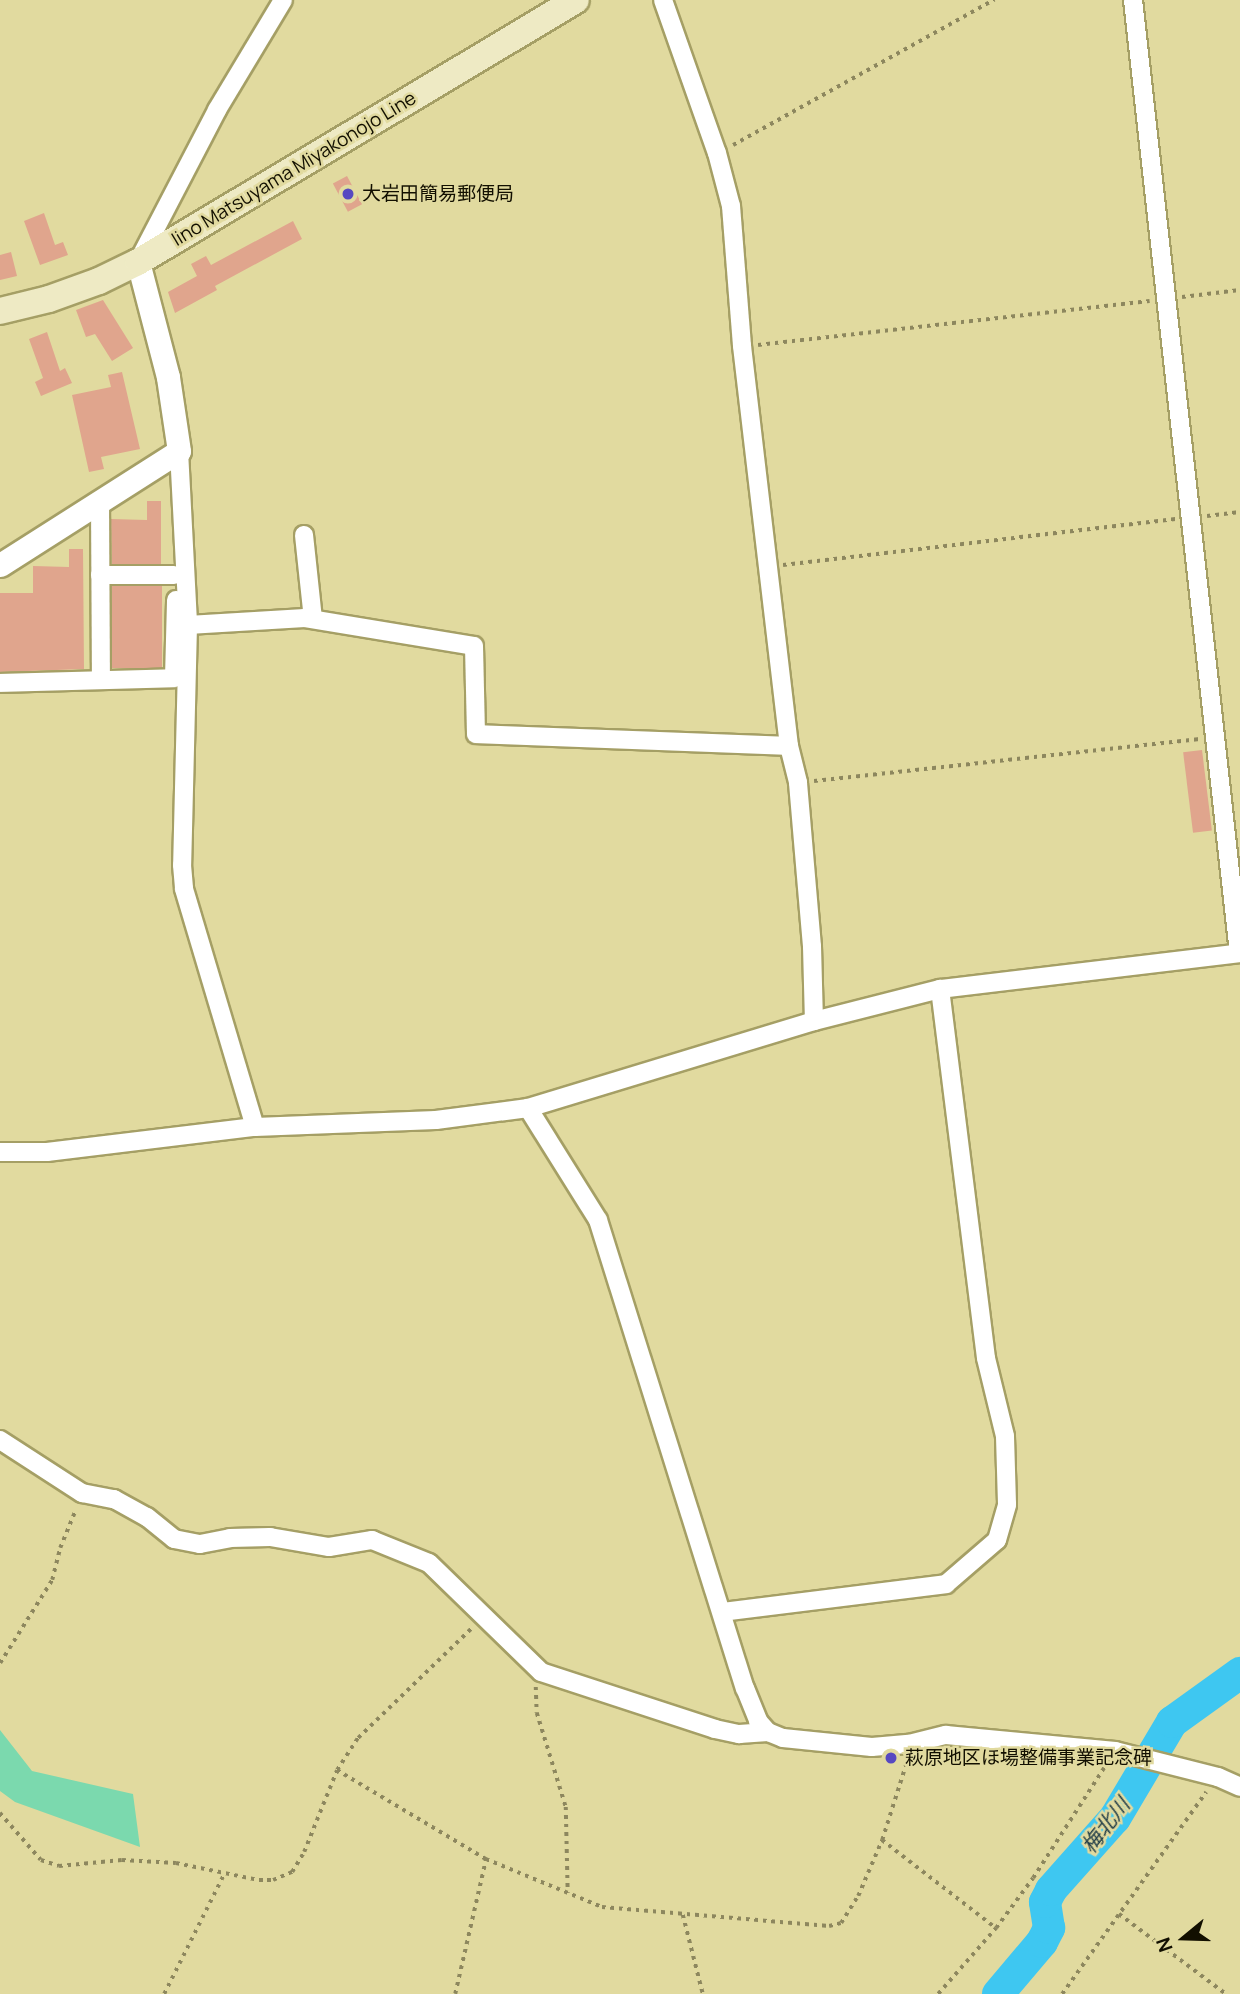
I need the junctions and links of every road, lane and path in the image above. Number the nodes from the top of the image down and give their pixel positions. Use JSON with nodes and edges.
{"nodes":[{"id":1,"x":283,"y":0,"type":"edge"},
{"id":2,"x":576,"y":0,"type":"edge"},
{"id":3,"x":663,"y":0,"type":"edge"},
{"id":4,"x":994,"y":0,"type":"edge"},
{"id":5,"x":1133,"y":0,"type":"edge"},
{"id":6,"x":717,"y":153,"type":"junction"},
{"id":7,"x":138,"y":262,"type":"junction"},
{"id":8,"x":1240,"y":290,"type":"edge"},
{"id":9,"x":1167,"y":299,"type":"junction"},
{"id":10,"x":0,"y":311,"type":"edge"},
{"id":11,"x":742,"y":346,"type":"junction"},
{"id":12,"x":179,"y":451,"type":"junction"},
{"id":13,"x":169,"y":484,"type":"dead end"},
{"id":14,"x":100,"y":500,"type":"junction"},
{"id":15,"x":1240,"y":512,"type":"edge"},
{"id":16,"x":1191,"y":517,"type":"junction"},
{"id":17,"x":304,"y":535,"type":"dead end"},
{"id":18,"x":0,"y":565,"type":"edge"},
{"id":19,"x":770,"y":566,"type":"junction"},
{"id":20,"x":100,"y":575,"type":"junction"},
{"id":21,"x":174,"y":575,"type":"junction"},
{"id":22,"x":313,"y":619,"type":"junction"},
{"id":23,"x":188,"y":625,"type":"junction"},
{"id":24,"x":101,"y":680,"type":"junction"},
{"id":25,"x":0,"y":683,"type":"edge"},
{"id":26,"x":1216,"y":737,"type":"junction"},
{"id":27,"x":789,"y":746,"type":"junction"},
{"id":28,"x":798,"y":783,"type":"junction"},
{"id":29,"x":1240,"y":953,"type":"edge"},
{"id":30,"x":940,"y":989,"type":"junction"},
{"id":31,"x":814,"y":1021,"type":"junction"},
{"id":32,"x":528,"y":1108,"type":"junction"},
{"id":33,"x":255,"y":1127,"type":"junction"},
{"id":34,"x":0,"y":1152,"type":"edge"},
{"id":35,"x":0,"y":1440,"type":"edge"},
{"id":36,"x":82,"y":1493,"type":"junction"},
{"id":37,"x":722,"y":1612,"type":"junction"},
{"id":38,"x":484,"y":1617,"type":"junction"},
{"id":39,"x":0,"y":1663,"type":"edge"},
{"id":40,"x":541,"y":1672,"type":"junction"},
{"id":41,"x":768,"y":1732,"type":"junction"},
{"id":42,"x":909,"y":1745,"type":"junction"},
{"id":43,"x":1115,"y":1751,"type":"junction"},
{"id":44,"x":337,"y":1770,"type":"junction"},
{"id":45,"x":1218,"y":1777,"type":"junction"},
{"id":46,"x":1240,"y":1787,"type":"edge"},
{"id":47,"x":0,"y":1813,"type":"edge"},
{"id":48,"x":882,"y":1840,"type":"junction"},
{"id":49,"x":486,"y":1859,"type":"junction"},
{"id":50,"x":224,"y":1873,"type":"junction"},
{"id":51,"x":568,"y":1894,"type":"junction"},
{"id":52,"x":682,"y":1914,"type":"junction"},
{"id":53,"x":1119,"y":1914,"type":"junction"},
{"id":54,"x":996,"y":1928,"type":"junction"},
{"id":55,"x":164,"y":1994,"type":"edge"},
{"id":56,"x":455,"y":1994,"type":"edge"},
{"id":57,"x":703,"y":1994,"type":"edge"},
{"id":58,"x":938,"y":1994,"type":"edge"},
{"id":59,"x":1062,"y":1994,"type":"edge"},
{"id":60,"x":1226,"y":1994,"type":"edge"}],
"edges":[{"from":1,"to":7,"type":"street"},
{"from":2,"to":7,"type":"main road","name":"Iino Matsuyama Miyakonojo Line"},
{"from":3,"to":6,"type":"street"},
{"from":4,"to":6,"type":"path"},
{"from":5,"to":9,"type":"street"},
{"from":6,"to":11,"type":"street"},
{"from":7,"to":10,"type":"main road","name":"Iino Matsuyama Miyakonojo Line"},
{"from":7,"to":12,"type":"street"},
{"from":8,"to":9,"type":"path"},
{"from":9,"to":11,"type":"path"},
{"from":9,"to":16,"type":"street"},
{"from":11,"to":19,"type":"street"},
{"from":12,"to":14,"type":"street"},
{"from":12,"to":23,"type":"street"},
{"from":13,"to":21,"type":"street"},
{"from":14,"to":18,"type":"street"},
{"from":14,"to":20,"type":"street"},
{"from":15,"to":16,"type":"path"},
{"from":16,"to":19,"type":"path"},
{"from":16,"to":26,"type":"street"},
{"from":17,"to":22,"type":"street"},
{"from":19,"to":27,"type":"street"},
{"from":20,"to":21,"type":"street"},
{"from":20,"to":24,"type":"street"},
{"from":21,"to":24,"type":"street"},
{"from":22,"to":23,"type":"street"},
{"from":22,"to":27,"type":"street"},
{"from":23,"to":33,"type":"street"},
{"from":24,"to":25,"type":"street"},
{"from":26,"to":28,"type":"path"},
{"from":26,"to":29,"type":"street"},
{"from":27,"to":28,"type":"street"},
{"from":28,"to":31,"type":"street"},
{"from":29,"to":30,"type":"street"},
{"from":30,"to":31,"type":"street"},
{"from":30,"to":37,"type":"street"},
{"from":31,"to":32,"type":"street"},
{"from":32,"to":33,"type":"street"},
{"from":32,"to":37,"type":"street"},
{"from":33,"to":34,"type":"street"},
{"from":35,"to":36,"type":"street"},
{"from":36,"to":38,"type":"street"},
{"from":36,"to":39,"type":"path"},
{"from":37,"to":41,"type":"street"},
{"from":38,"to":40,"type":"street"},
{"from":38,"to":44,"type":"path"},
{"from":40,"to":41,"type":"street"},
{"from":40,"to":51,"type":"path"},
{"from":41,"to":42,"type":"street"},
{"from":42,"to":43,"type":"street"},
{"from":42,"to":48,"type":"path"},
{"from":43,"to":45,"type":"street"},
{"from":43,"to":54,"type":"path"},
{"from":44,"to":49,"type":"path"},
{"from":44,"to":50,"type":"path"},
{"from":45,"to":46,"type":"street"},
{"from":45,"to":53,"type":"path"},
{"from":47,"to":50,"type":"path"},
{"from":48,"to":52,"type":"path"},
{"from":48,"to":54,"type":"path"},
{"from":49,"to":51,"type":"path"},
{"from":49,"to":56,"type":"path"},
{"from":50,"to":55,"type":"path"},
{"from":51,"to":52,"type":"path"},
{"from":52,"to":57,"type":"path"},
{"from":53,"to":59,"type":"path"},
{"from":53,"to":60,"type":"path"},
{"from":54,"to":58,"type":"path"}]}
